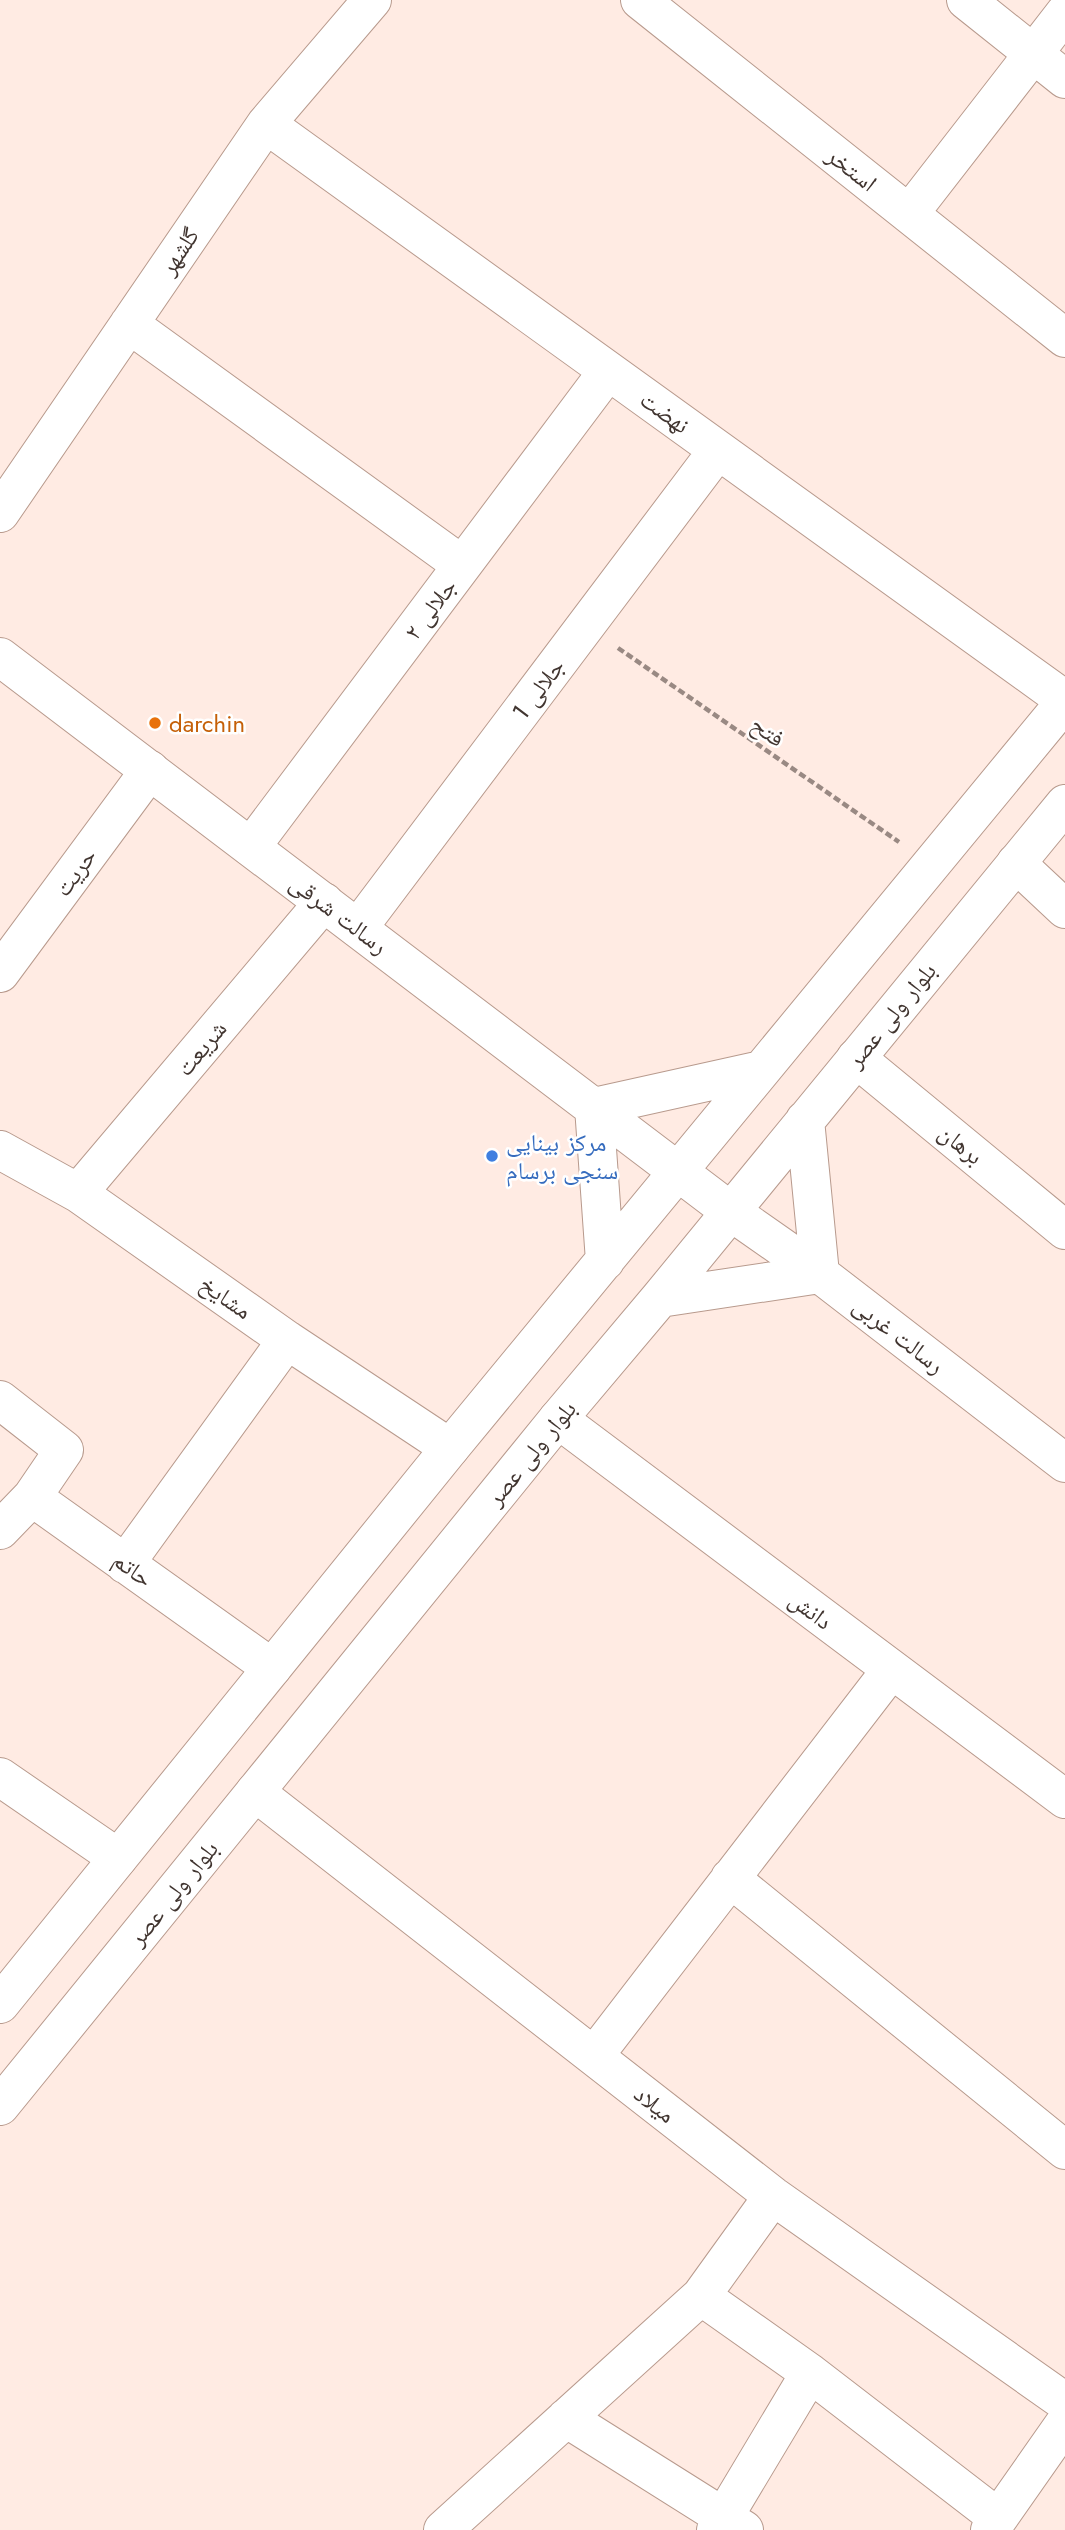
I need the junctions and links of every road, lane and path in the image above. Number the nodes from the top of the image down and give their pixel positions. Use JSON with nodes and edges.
{"nodes":[{"id":1,"x":372,"y":0,"type":"edge"},
{"id":2,"x":640,"y":0,"type":"edge"},
{"id":3,"x":966,"y":0,"type":"edge"},
{"id":4,"x":1065,"y":13,"type":"edge"},
{"id":5,"x":1033,"y":53,"type":"junction"},
{"id":6,"x":1065,"y":79,"type":"edge"},
{"id":7,"x":266,"y":124,"type":"junction"},
{"id":8,"x":909,"y":214,"type":"junction"},
{"id":9,"x":129,"y":324,"type":"junction"},
{"id":10,"x":1065,"y":338,"type":"edge"},
{"id":11,"x":608,"y":371,"type":"junction"},
{"id":12,"x":718,"y":450,"type":"junction"},
{"id":13,"x":0,"y":513,"type":"edge"},
{"id":14,"x":462,"y":565,"type":"junction"},
{"id":15,"x":585,"y":626,"type":"junction"},
{"id":16,"x":0,"y":657,"type":"edge"},
{"id":17,"x":1065,"y":701,"type":"edge"},
{"id":18,"x":150,"y":770,"type":"junction"},
{"id":19,"x":1065,"y":804,"type":"edge"},
{"id":20,"x":251,"y":847,"type":"junction"},
{"id":21,"x":1016,"y":863,"type":"junction"},
{"id":22,"x":930,"y":864,"type":"junction"},
{"id":23,"x":324,"y":902,"type":"junction"},
{"id":24,"x":1065,"y":909,"type":"edge"},
{"id":25,"x":358,"y":928,"type":"junction"},
{"id":26,"x":0,"y":973,"type":"edge"},
{"id":27,"x":856,"y":1058,"type":"junction"},
{"id":28,"x":761,"y":1070,"type":"junction"},
{"id":29,"x":594,"y":1107,"type":"junction"},
{"id":30,"x":805,"y":1120,"type":"junction"},
{"id":31,"x":0,"y":1150,"type":"edge"},
{"id":32,"x":679,"y":1171,"type":"junction"},
{"id":33,"x":78,"y":1193,"type":"junction"},
{"id":34,"x":730,"y":1211,"type":"junction"},
{"id":35,"x":1060,"y":1216,"type":"edge"},
{"id":36,"x":604,"y":1261,"type":"junction"},
{"id":37,"x":820,"y":1274,"type":"junction"},
{"id":38,"x":660,"y":1298,"type":"junction"},
{"id":39,"x":287,"y":1340,"type":"junction"},
{"id":40,"x":0,"y":1400,"type":"edge"},
{"id":41,"x":558,"y":1419,"type":"junction"},
{"id":42,"x":450,"y":1448,"type":"junction"},
{"id":43,"x":1065,"y":1463,"type":"edge"},
{"id":44,"x":32,"y":1497,"type":"junction"},
{"id":45,"x":0,"y":1530,"type":"edge"},
{"id":46,"x":125,"y":1564,"type":"junction"},
{"id":47,"x":272,"y":1668,"type":"junction"},
{"id":48,"x":891,"y":1670,"type":"junction"},
{"id":49,"x":0,"y":1777,"type":"edge"},
{"id":50,"x":255,"y":1792,"type":"junction"},
{"id":51,"x":1065,"y":1799,"type":"edge"},
{"id":52,"x":118,"y":1858,"type":"junction"},
{"id":53,"x":730,"y":1878,"type":"junction"},
{"id":54,"x":0,"y":2004,"type":"edge"},
{"id":55,"x":594,"y":2056,"type":"junction"},
{"id":56,"x":0,"y":2106,"type":"edge"},
{"id":57,"x":1065,"y":2150,"type":"edge"},
{"id":58,"x":773,"y":2196,"type":"junction"},
{"id":59,"x":701,"y":2296,"type":"junction"},
{"id":60,"x":810,"y":2373,"type":"junction"},
{"id":61,"x":1065,"y":2402,"type":"edge"},
{"id":62,"x":566,"y":2418,"type":"junction"},
{"id":63,"x":1065,"y":2423,"type":"edge"},
{"id":64,"x":993,"y":2524,"type":"edge"},
{"id":65,"x":727,"y":2526,"type":"edge"},
{"id":66,"x":443,"y":2530,"type":"edge"}],
"edges":[{"from":1,"to":7,"type":"street","name":"گلشهر"},
{"from":2,"to":8,"type":"street","name":"استخر"},
{"from":3,"to":5,"type":"street"},
{"from":4,"to":5,"type":"street"},
{"from":5,"to":6,"type":"street"},
{"from":5,"to":8,"type":"street"},
{"from":7,"to":9,"type":"street","name":"گلشهر"},
{"from":7,"to":11,"type":"street","name":"نهضت"},
{"from":8,"to":10,"type":"street","name":"استخر"},
{"from":9,"to":13,"type":"street","name":"گلشهر"},
{"from":9,"to":14,"type":"street"},
{"from":11,"to":12,"type":"street","name":"نهضت"},
{"from":11,"to":14,"type":"street","name":"جلالی ۲"},
{"from":12,"to":15,"type":"street","name":"جلالی 1"},
{"from":12,"to":17,"type":"street","name":"نهضت"},
{"from":14,"to":20,"type":"street","name":"جلالی ۲"},
{"from":15,"to":22,"type":"path","name":"فتح"},
{"from":15,"to":25,"type":"street","name":"جلالی 1"},
{"from":16,"to":18,"type":"street","name":"رسالت شرقی"},
{"from":17,"to":22,"type":"street"},
{"from":18,"to":20,"type":"street","name":"رسالت شرقی"},
{"from":18,"to":26,"type":"street","name":"حریت"},
{"from":19,"to":21,"type":"street","name":"بلوار ولی عصر"},
{"from":20,"to":23,"type":"street","name":"رسالت شرقی"},
{"from":21,"to":24,"type":"street"},
{"from":21,"to":27,"type":"street","name":"بلوار ولی عصر"},
{"from":22,"to":28,"type":"street"},
{"from":23,"to":25,"type":"street","name":"رسالت شرقی"},
{"from":23,"to":33,"type":"street","name":"شریعت"},
{"from":25,"to":29,"type":"street","name":"رسالت شرقی"},
{"from":27,"to":30,"type":"street","name":"بلوار ولی عصر"},
{"from":27,"to":35,"type":"street","name":"برهان"},
{"from":28,"to":29,"type":"street"},
{"from":28,"to":32,"type":"street"},
{"from":29,"to":32,"type":"street","name":"رسالت شرقی"},
{"from":29,"to":36,"type":"street"},
{"from":30,"to":34,"type":"street","name":"بلوار ولی عصر"},
{"from":30,"to":37,"type":"street"},
{"from":31,"to":33,"type":"street","name":"مشایخ"},
{"from":32,"to":34,"type":"street","name":"رسالت شرقی"},
{"from":32,"to":36,"type":"street"},
{"from":33,"to":39,"type":"street","name":"مشایخ"},
{"from":34,"to":37,"type":"street","name":"رسالت غربی"},
{"from":34,"to":38,"type":"street","name":"بلوار ولی عصر"},
{"from":36,"to":42,"type":"street"},
{"from":37,"to":38,"type":"street"},
{"from":37,"to":43,"type":"street","name":"رسالت غربی"},
{"from":38,"to":41,"type":"street","name":"بلوار ولی عصر"},
{"from":39,"to":42,"type":"street","name":"مشایخ"},
{"from":39,"to":46,"type":"street"},
{"from":40,"to":44,"type":"street"},
{"from":41,"to":48,"type":"street","name":"دانش"},
{"from":41,"to":50,"type":"street","name":"بلوار ولی عصر"},
{"from":42,"to":47,"type":"street"},
{"from":44,"to":45,"type":"street"},
{"from":44,"to":46,"type":"street","name":"حاتم"},
{"from":46,"to":47,"type":"street","name":"حاتم"},
{"from":47,"to":52,"type":"street"},
{"from":48,"to":51,"type":"street","name":"دانش"},
{"from":48,"to":53,"type":"street"},
{"from":49,"to":52,"type":"street"},
{"from":50,"to":55,"type":"street","name":"میلاد"},
{"from":50,"to":56,"type":"street","name":"بلوار ولی عصر"},
{"from":52,"to":54,"type":"street"},
{"from":53,"to":55,"type":"street"},
{"from":53,"to":57,"type":"street"},
{"from":55,"to":58,"type":"street","name":"میلاد"},
{"from":58,"to":59,"type":"street"},
{"from":58,"to":61,"type":"street","name":"میلاد"},
{"from":59,"to":60,"type":"street"},
{"from":59,"to":62,"type":"street"},
{"from":60,"to":64,"type":"street"},
{"from":60,"to":65,"type":"street"},
{"from":62,"to":65,"type":"street"},
{"from":62,"to":66,"type":"street"},
{"from":63,"to":64,"type":"street"}]}
